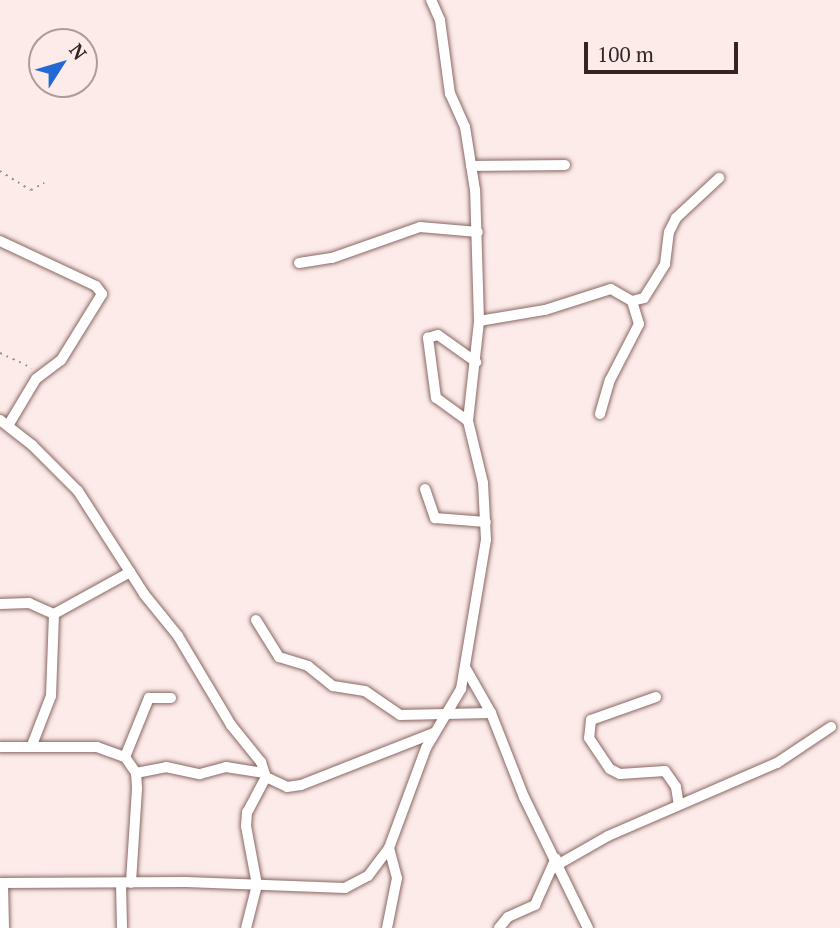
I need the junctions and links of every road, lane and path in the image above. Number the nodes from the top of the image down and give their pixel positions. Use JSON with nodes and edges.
{"nodes":[{"id":1,"x":431,"y":0,"type":"edge"},
{"id":2,"x":565,"y":165,"type":"dead end"},
{"id":3,"x":471,"y":166,"type":"junction"},
{"id":4,"x":0,"y":171,"type":"edge"},
{"id":5,"x":719,"y":178,"type":"dead end"},
{"id":6,"x":44,"y":183,"type":"dead end"},
{"id":7,"x":478,"y":232,"type":"junction"},
{"id":8,"x":0,"y":241,"type":"edge"},
{"id":9,"x":299,"y":263,"type":"dead end"},
{"id":10,"x":632,"y":301,"type":"junction"},
{"id":11,"x":479,"y":321,"type":"junction"},
{"id":12,"x":0,"y":353,"type":"edge"},
{"id":13,"x":476,"y":362,"type":"junction"},
{"id":14,"x":42,"y":374,"type":"junction"},
{"id":15,"x":600,"y":414,"type":"dead end"},
{"id":16,"x":468,"y":421,"type":"junction"},
{"id":17,"x":5,"y":422,"type":"edge"},
{"id":18,"x":425,"y":489,"type":"dead end"},
{"id":19,"x":486,"y":522,"type":"junction"},
{"id":20,"x":130,"y":572,"type":"junction"},
{"id":21,"x":0,"y":604,"type":"edge"},
{"id":22,"x":54,"y":614,"type":"junction"},
{"id":23,"x":256,"y":620,"type":"dead end"},
{"id":24,"x":467,"y":669,"type":"junction"},
{"id":25,"x":656,"y":697,"type":"dead end"},
{"id":26,"x":171,"y":698,"type":"dead end"},
{"id":27,"x":491,"y":713,"type":"junction"},
{"id":28,"x":446,"y":715,"type":"junction"},
{"id":29,"x":831,"y":727,"type":"dead end"},
{"id":30,"x":434,"y":733,"type":"junction"},
{"id":31,"x":32,"y":745,"type":"junction"},
{"id":32,"x":0,"y":747,"type":"edge"},
{"id":33,"x":125,"y":757,"type":"junction"},
{"id":34,"x":136,"y":773,"type":"junction"},
{"id":35,"x":266,"y":775,"type":"junction"},
{"id":36,"x":679,"y":805,"type":"junction"},
{"id":37,"x":389,"y":848,"type":"junction"},
{"id":38,"x":558,"y":861,"type":"junction"},
{"id":39,"x":2,"y":883,"type":"edge"},
{"id":40,"x":126,"y":883,"type":"junction"},
{"id":41,"x":257,"y":885,"type":"junction"},
{"id":42,"x":4,"y":928,"type":"edge"},
{"id":43,"x":122,"y":928,"type":"edge"},
{"id":44,"x":246,"y":928,"type":"edge"},
{"id":45,"x":387,"y":928,"type":"edge"},
{"id":46,"x":499,"y":928,"type":"edge"},
{"id":47,"x":588,"y":928,"type":"edge"}],
"edges":[{"from":1,"to":3,"type":"street"},
{"from":2,"to":3,"type":"street"},
{"from":3,"to":7,"type":"street"},
{"from":4,"to":6,"type":"path"},
{"from":5,"to":10,"type":"street"},
{"from":7,"to":9,"type":"street"},
{"from":7,"to":11,"type":"street"},
{"from":8,"to":14,"type":"street"},
{"from":10,"to":11,"type":"street"},
{"from":10,"to":15,"type":"street"},
{"from":11,"to":13,"type":"street"},
{"from":12,"to":14,"type":"path"},
{"from":13,"to":16,"type":"street"},
{"from":13,"to":16,"type":"street"},
{"from":14,"to":17,"type":"street"},
{"from":16,"to":19,"type":"street"},
{"from":17,"to":20,"type":"street"},
{"from":18,"to":19,"type":"street"},
{"from":19,"to":24,"type":"street"},
{"from":20,"to":22,"type":"street"},
{"from":20,"to":35,"type":"street"},
{"from":21,"to":22,"type":"street"},
{"from":22,"to":31,"type":"street"},
{"from":23,"to":28,"type":"street"},
{"from":24,"to":27,"type":"street"},
{"from":24,"to":28,"type":"street"},
{"from":25,"to":36,"type":"street"},
{"from":26,"to":33,"type":"street"},
{"from":27,"to":28,"type":"street"},
{"from":27,"to":38,"type":"street"},
{"from":28,"to":30,"type":"street"},
{"from":29,"to":36,"type":"street"},
{"from":30,"to":35,"type":"street"},
{"from":30,"to":37,"type":"street"},
{"from":31,"to":32,"type":"street"},
{"from":31,"to":33,"type":"street"},
{"from":33,"to":34,"type":"street"},
{"from":34,"to":35,"type":"street"},
{"from":34,"to":40,"type":"street"},
{"from":35,"to":41,"type":"street"},
{"from":36,"to":38,"type":"street"},
{"from":37,"to":41,"type":"street"},
{"from":37,"to":45,"type":"street"},
{"from":38,"to":46,"type":"street"},
{"from":38,"to":47,"type":"street"},
{"from":39,"to":40,"type":"street"},
{"from":39,"to":42,"type":"street"},
{"from":40,"to":41,"type":"street"},
{"from":40,"to":43,"type":"street"},
{"from":41,"to":44,"type":"street"}]}
